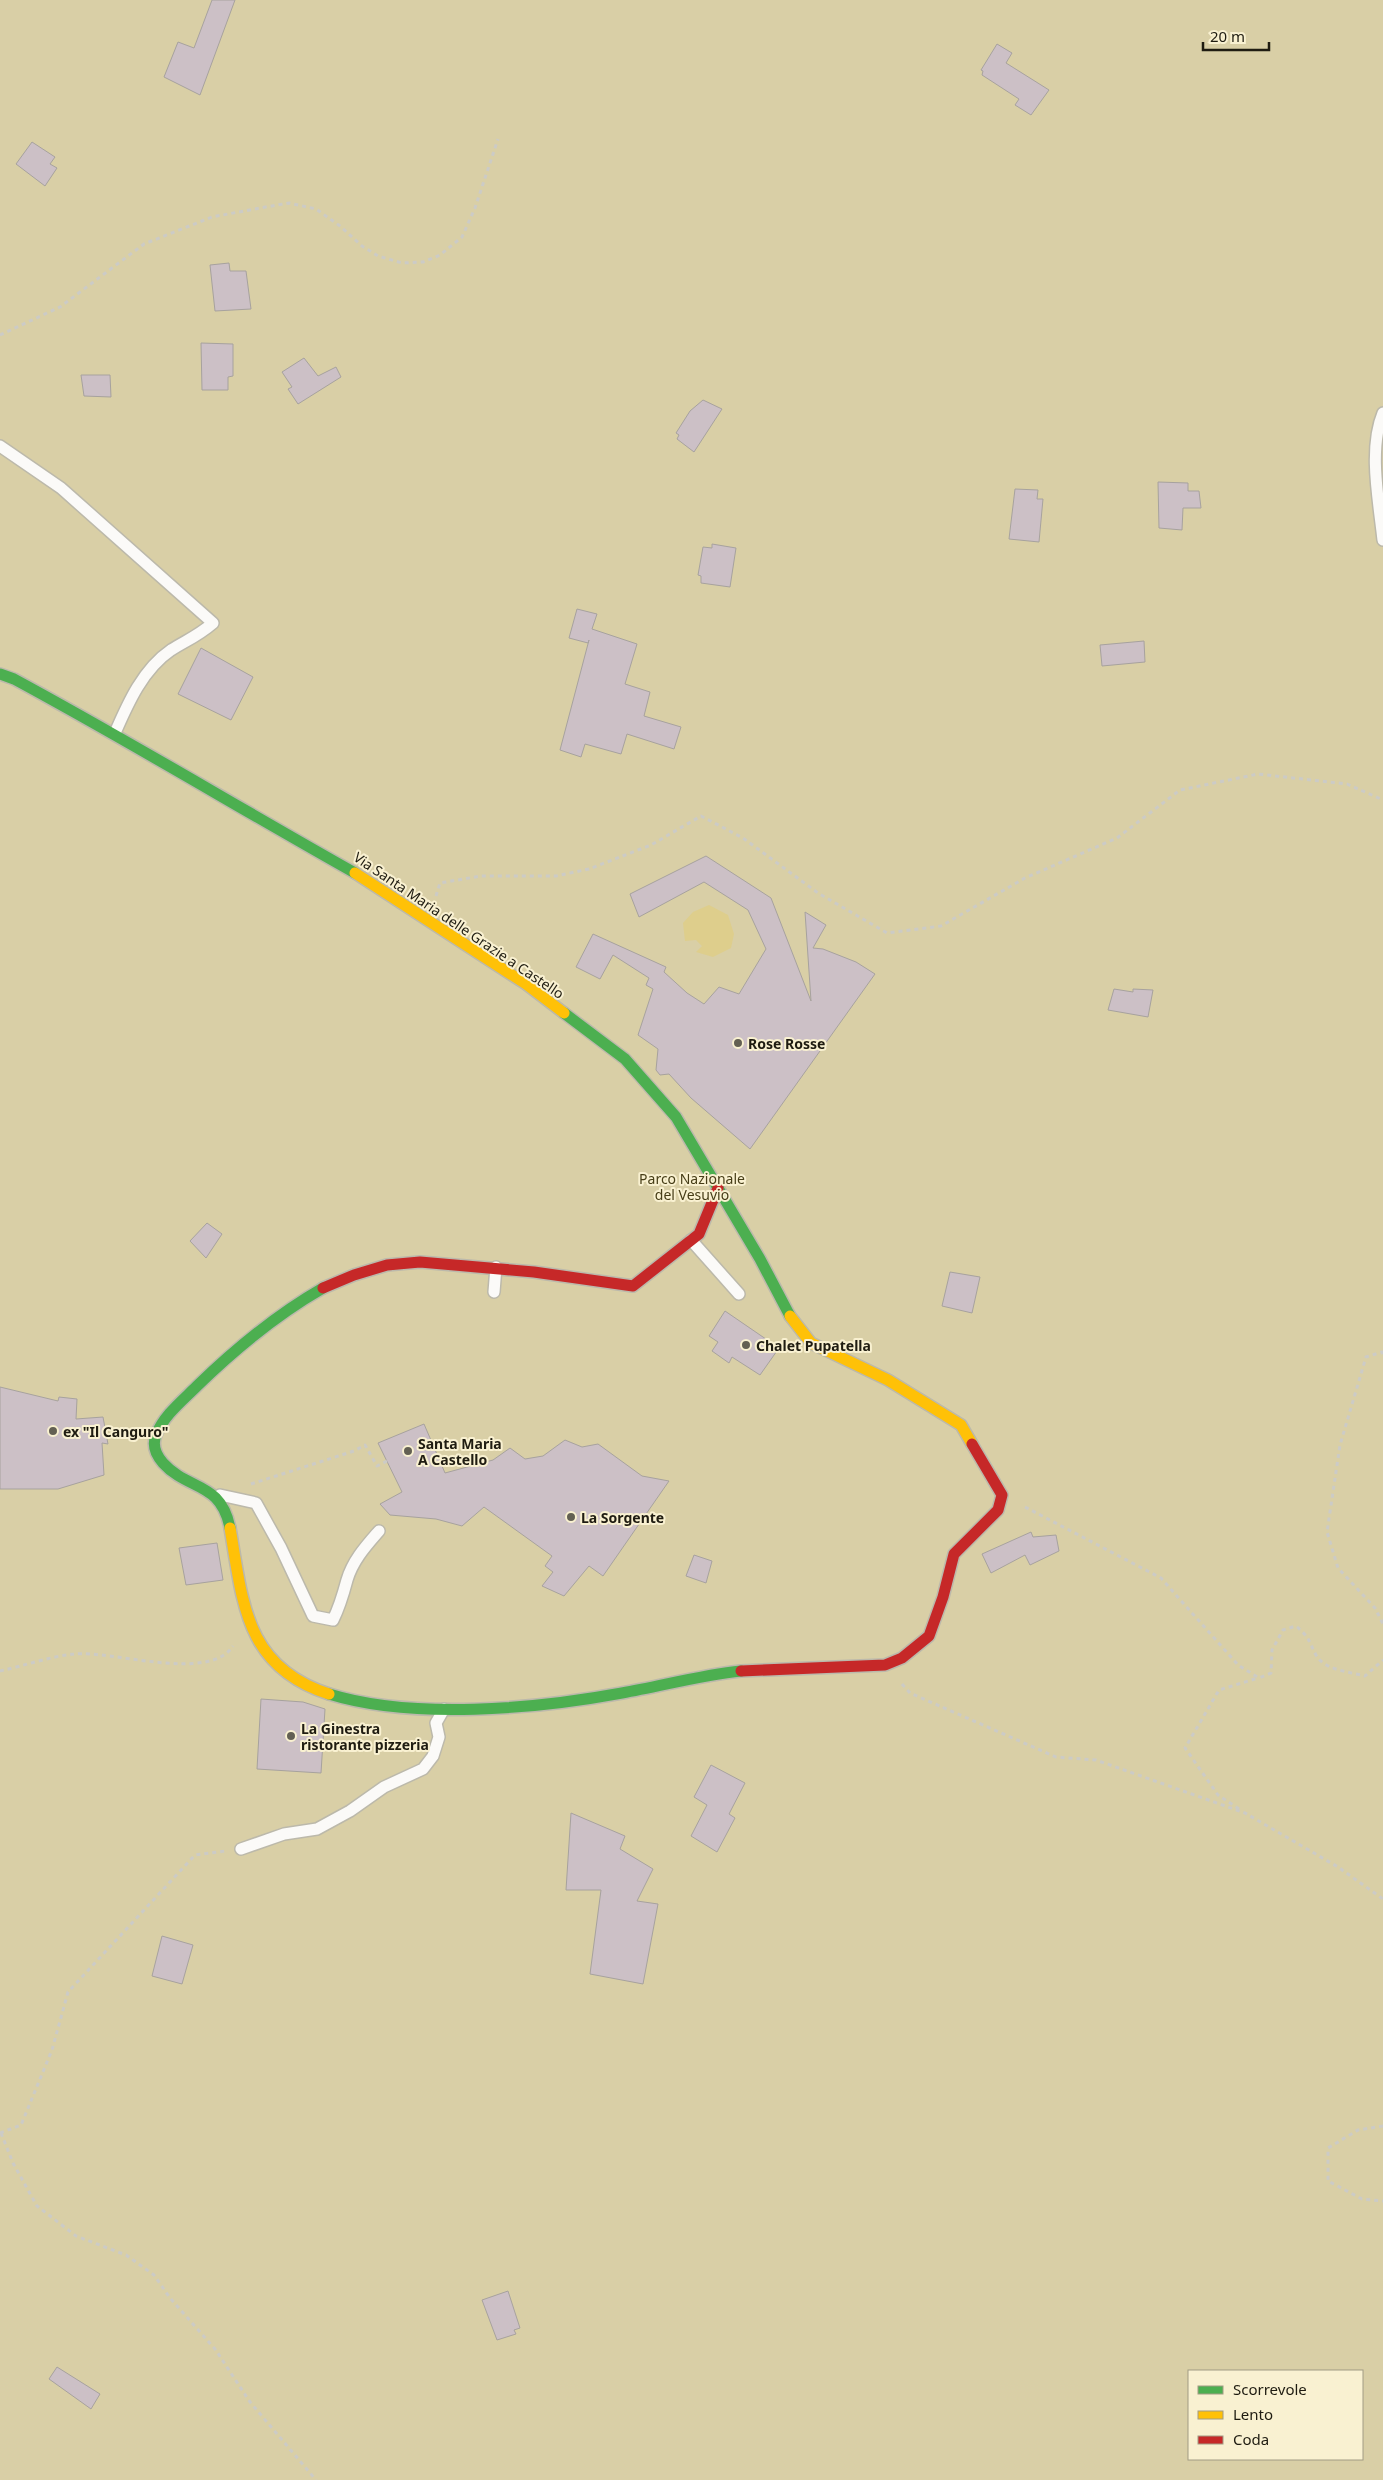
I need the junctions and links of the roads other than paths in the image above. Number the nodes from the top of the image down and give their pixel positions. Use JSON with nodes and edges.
{"nodes":[{"id":1,"x":1383,"y":413,"type":"edge"},
{"id":2,"x":0,"y":446,"type":"edge"},
{"id":3,"x":1383,"y":540,"type":"edge"},
{"id":4,"x":0,"y":674,"type":"edge"},
{"id":5,"x":116,"y":733,"type":"junction"},
{"id":6,"x":718,"y":1188,"type":"junction"},
{"id":7,"x":691,"y":1240,"type":"junction"},
{"id":8,"x":496,"y":1267,"type":"junction"},
{"id":9,"x":494,"y":1292,"type":"dead end"},
{"id":10,"x":740,"y":1294,"type":"dead end"},
{"id":11,"x":213,"y":1494,"type":"junction"},
{"id":12,"x":379,"y":1531,"type":"dead end"},
{"id":13,"x":337,"y":1591,"type":"dead end"},
{"id":14,"x":342,"y":1603,"type":"junction"},
{"id":15,"x":445,"y":1708,"type":"junction"},
{"id":16,"x":241,"y":1849,"type":"road end"}],
"edges":[{"from":1,"to":3,"type":"lane"},
{"from":2,"to":5,"type":"lane"},
{"from":4,"to":5,"type":"street","name":"Via Santa Maria delle Grazie a Castello"},
{"from":5,"to":6,"type":"street","name":"Via Santa Maria delle Grazie a Castello"},
{"from":6,"to":7,"type":"street"},
{"from":6,"to":15,"type":"street","name":"Via Santa Maria delle Grazie a Castello"},
{"from":7,"to":8,"type":"street"},
{"from":7,"to":10,"type":"lane"},
{"from":8,"to":9,"type":"lane"},
{"from":8,"to":11,"type":"street"},
{"from":11,"to":14,"type":"lane"},
{"from":11,"to":15,"type":"street"},
{"from":12,"to":14,"type":"lane"},
{"from":13,"to":14,"type":"lane"},
{"from":15,"to":16,"type":"lane"}]}
